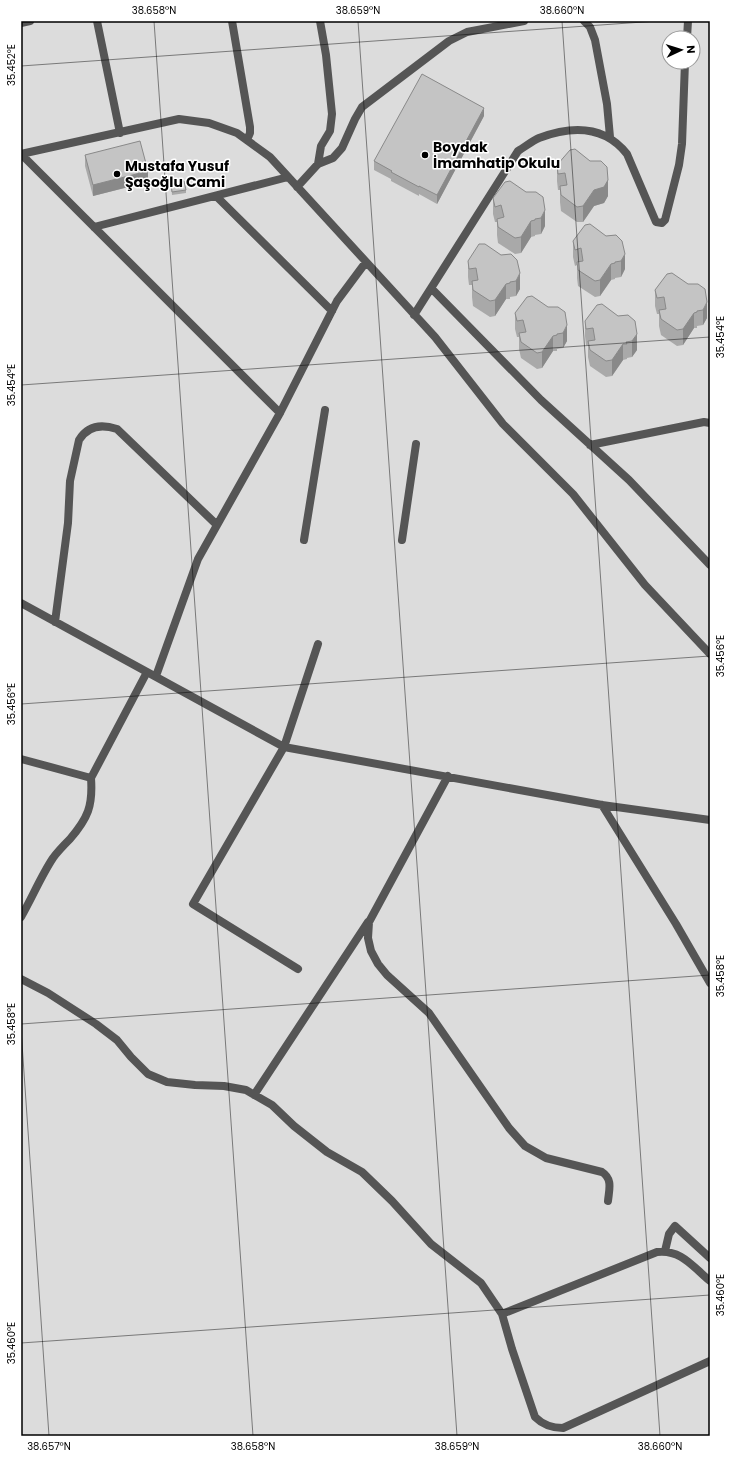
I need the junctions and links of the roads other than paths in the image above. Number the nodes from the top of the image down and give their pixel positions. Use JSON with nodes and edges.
{"nodes":[{"id":1,"x":30,"y":21,"type":"edge"},
{"id":2,"x":97,"y":21,"type":"edge"},
{"id":3,"x":232,"y":21,"type":"edge"},
{"id":4,"x":320,"y":21,"type":"edge"},
{"id":5,"x":524,"y":21,"type":"edge"},
{"id":6,"x":584,"y":21,"type":"edge"},
{"id":7,"x":21,"y":23,"type":"edge"},
{"id":8,"x":685,"y":70,"type":"edge"},
{"id":9,"x":120,"y":132,"type":"junction"},
{"id":10,"x":610,"y":137,"type":"junction"},
{"id":11,"x":247,"y":140,"type":"junction"},
{"id":12,"x":21,"y":154,"type":"edge"},
{"id":13,"x":318,"y":164,"type":"junction"},
{"id":14,"x":288,"y":177,"type":"junction"},
{"id":15,"x":297,"y":187,"type":"junction"},
{"id":16,"x":216,"y":196,"type":"junction"},
{"id":17,"x":94,"y":227,"type":"junction"},
{"id":18,"x":366,"y":262,"type":"junction"},
{"id":19,"x":431,"y":288,"type":"junction"},
{"id":20,"x":332,"y":311,"type":"junction"},
{"id":21,"x":414,"y":315,"type":"junction"},
{"id":22,"x":325,"y":410,"type":"dead end"},
{"id":23,"x":280,"y":413,"type":"junction"},
{"id":24,"x":710,"y":423,"type":"edge"},
{"id":25,"x":416,"y":444,"type":"dead end"},
{"id":26,"x":590,"y":445,"type":"junction"},
{"id":27,"x":217,"y":525,"type":"junction"},
{"id":28,"x":304,"y":540,"type":"dead end"},
{"id":29,"x":402,"y":540,"type":"dead end"},
{"id":30,"x":710,"y":565,"type":"edge"},
{"id":31,"x":21,"y":603,"type":"edge"},
{"id":32,"x":55,"y":622,"type":"junction"},
{"id":33,"x":318,"y":644,"type":"dead end"},
{"id":34,"x":710,"y":654,"type":"edge"},
{"id":35,"x":147,"y":672,"type":"junction"},
{"id":36,"x":156,"y":676,"type":"junction"},
{"id":37,"x":284,"y":747,"type":"junction"},
{"id":38,"x":21,"y":759,"type":"edge"},
{"id":39,"x":448,"y":776,"type":"junction"},
{"id":40,"x":91,"y":778,"type":"junction"},
{"id":41,"x":602,"y":805,"type":"junction"},
{"id":42,"x":710,"y":820,"type":"edge"},
{"id":43,"x":21,"y":917,"type":"edge"},
{"id":44,"x":369,"y":922,"type":"junction"},
{"id":45,"x":298,"y":969,"type":"dead end"},
{"id":46,"x":21,"y":979,"type":"edge"},
{"id":47,"x":710,"y":983,"type":"edge"},
{"id":48,"x":254,"y":1095,"type":"junction"},
{"id":49,"x":608,"y":1201,"type":"dead end"},
{"id":50,"x":665,"y":1251,"type":"junction"},
{"id":51,"x":710,"y":1258,"type":"edge"},
{"id":52,"x":710,"y":1281,"type":"edge"},
{"id":53,"x":502,"y":1314,"type":"junction"},
{"id":54,"x":710,"y":1361,"type":"edge"}],
"edges":[{"from":1,"to":7,"type":"street"},
{"from":2,"to":9,"type":"street"},
{"from":3,"to":11,"type":"street"},
{"from":4,"to":13,"type":"street"},
{"from":5,"to":13,"type":"street"},
{"from":6,"to":10,"type":"street"},
{"from":8,"to":10,"type":"street"},
{"from":9,"to":11,"type":"street"},
{"from":9,"to":12,"type":"street"},
{"from":10,"to":19,"type":"street"},
{"from":11,"to":14,"type":"street"},
{"from":12,"to":17,"type":"street"},
{"from":13,"to":15,"type":"street"},
{"from":14,"to":15,"type":"street"},
{"from":14,"to":16,"type":"street"},
{"from":15,"to":18,"type":"street"},
{"from":16,"to":17,"type":"street"},
{"from":16,"to":20,"type":"street"},
{"from":17,"to":23,"type":"street"},
{"from":18,"to":20,"type":"street"},
{"from":18,"to":21,"type":"street"},
{"from":19,"to":21,"type":"street"},
{"from":19,"to":26,"type":"street"},
{"from":20,"to":23,"type":"street"},
{"from":21,"to":34,"type":"street"},
{"from":22,"to":28,"type":"street"},
{"from":23,"to":27,"type":"street"},
{"from":24,"to":26,"type":"street"},
{"from":25,"to":29,"type":"street"},
{"from":26,"to":30,"type":"street"},
{"from":27,"to":32,"type":"street"},
{"from":27,"to":36,"type":"street"},
{"from":31,"to":32,"type":"street"},
{"from":32,"to":35,"type":"street"},
{"from":33,"to":37,"type":"street"},
{"from":35,"to":36,"type":"street"},
{"from":35,"to":40,"type":"street"},
{"from":36,"to":37,"type":"street"},
{"from":37,"to":39,"type":"street"},
{"from":37,"to":45,"type":"street"},
{"from":38,"to":40,"type":"street"},
{"from":39,"to":41,"type":"street"},
{"from":39,"to":44,"type":"street"},
{"from":40,"to":43,"type":"street"},
{"from":41,"to":42,"type":"street"},
{"from":41,"to":47,"type":"street"},
{"from":44,"to":48,"type":"street"},
{"from":44,"to":49,"type":"street"},
{"from":46,"to":48,"type":"street"},
{"from":48,"to":53,"type":"street"},
{"from":50,"to":51,"type":"street"},
{"from":50,"to":52,"type":"street"},
{"from":50,"to":53,"type":"street"},
{"from":53,"to":54,"type":"street"}]}
